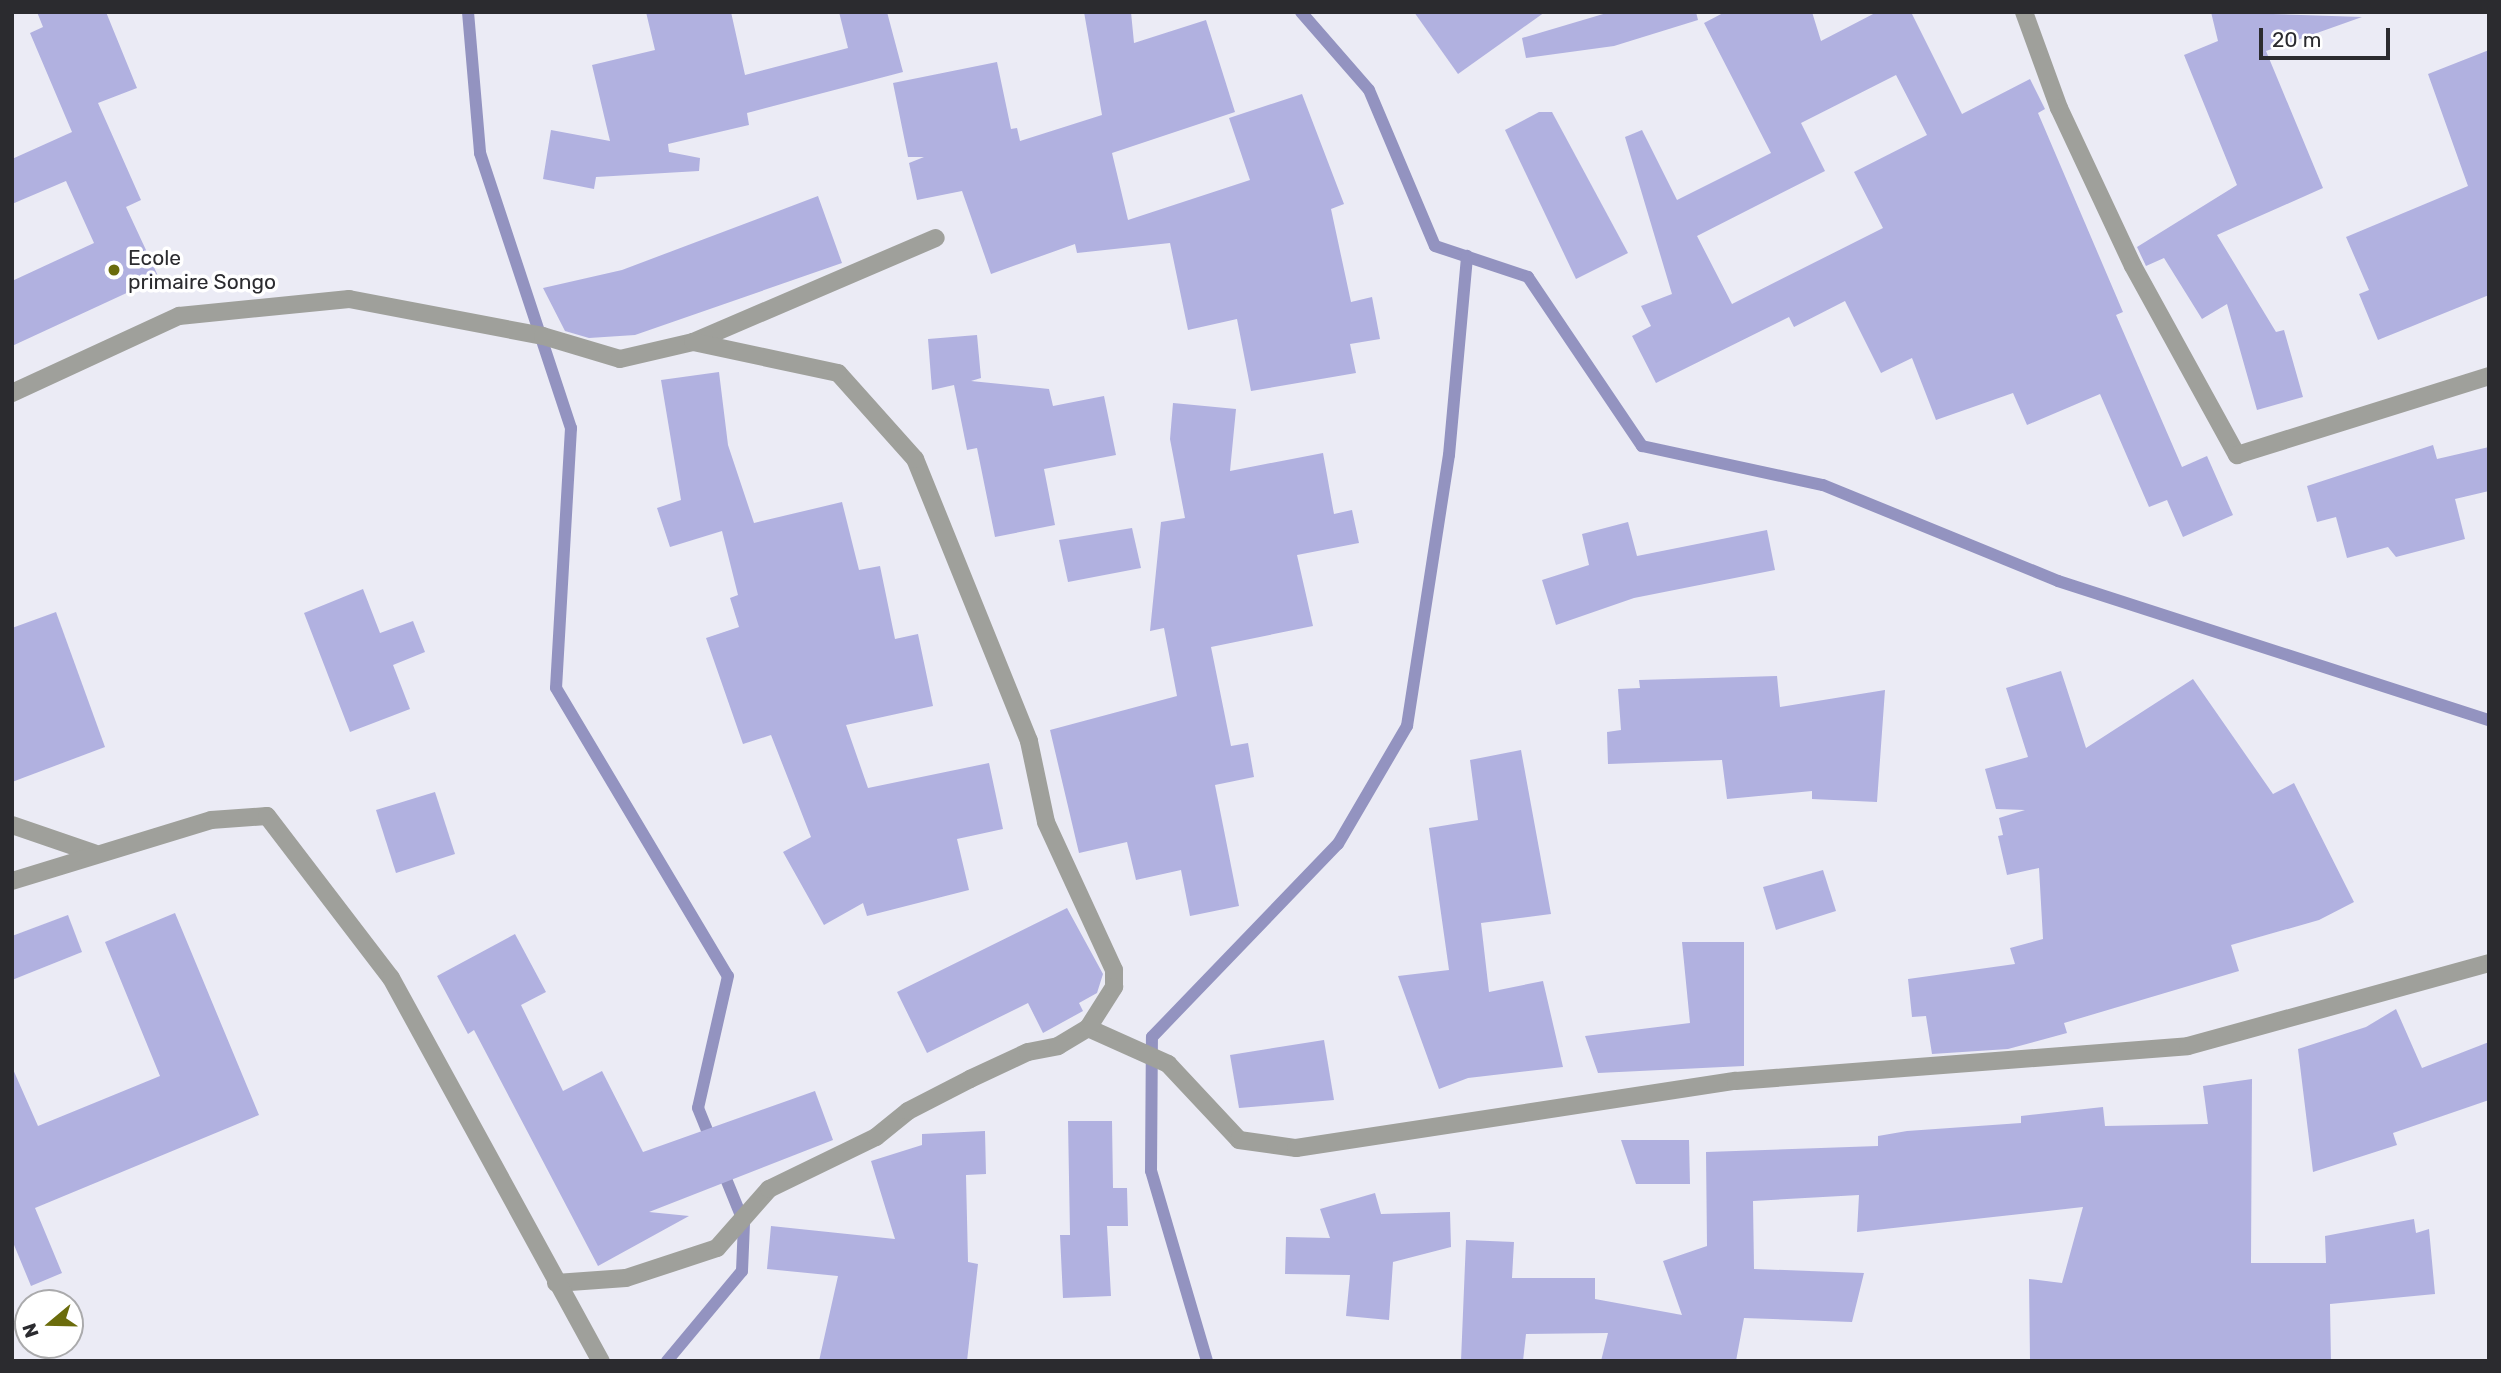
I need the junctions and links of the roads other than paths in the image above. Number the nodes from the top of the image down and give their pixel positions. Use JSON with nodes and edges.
{"nodes":[{"id":1,"x":2024,"y":12,"type":"edge"},
{"id":2,"x":936,"y":238,"type":"dead end"},
{"id":3,"x":693,"y":342,"type":"junction"},
{"id":4,"x":2489,"y":376,"type":"edge"},
{"id":5,"x":12,"y":393,"type":"edge"},
{"id":6,"x":12,"y":825,"type":"edge"},
{"id":7,"x":94,"y":853,"type":"junction"},
{"id":8,"x":12,"y":881,"type":"edge"},
{"id":9,"x":2489,"y":964,"type":"edge"},
{"id":10,"x":1088,"y":1028,"type":"junction"},
{"id":11,"x":556,"y":1283,"type":"junction"},
{"id":12,"x":601,"y":1361,"type":"edge"}],
"edges":[{"from":1,"to":4,"type":"street"},
{"from":2,"to":3,"type":"street"},
{"from":3,"to":5,"type":"street"},
{"from":3,"to":10,"type":"street"},
{"from":6,"to":7,"type":"street"},
{"from":7,"to":8,"type":"street"},
{"from":7,"to":11,"type":"street"},
{"from":9,"to":10,"type":"street"},
{"from":10,"to":11,"type":"street"},
{"from":11,"to":12,"type":"street"}]}
